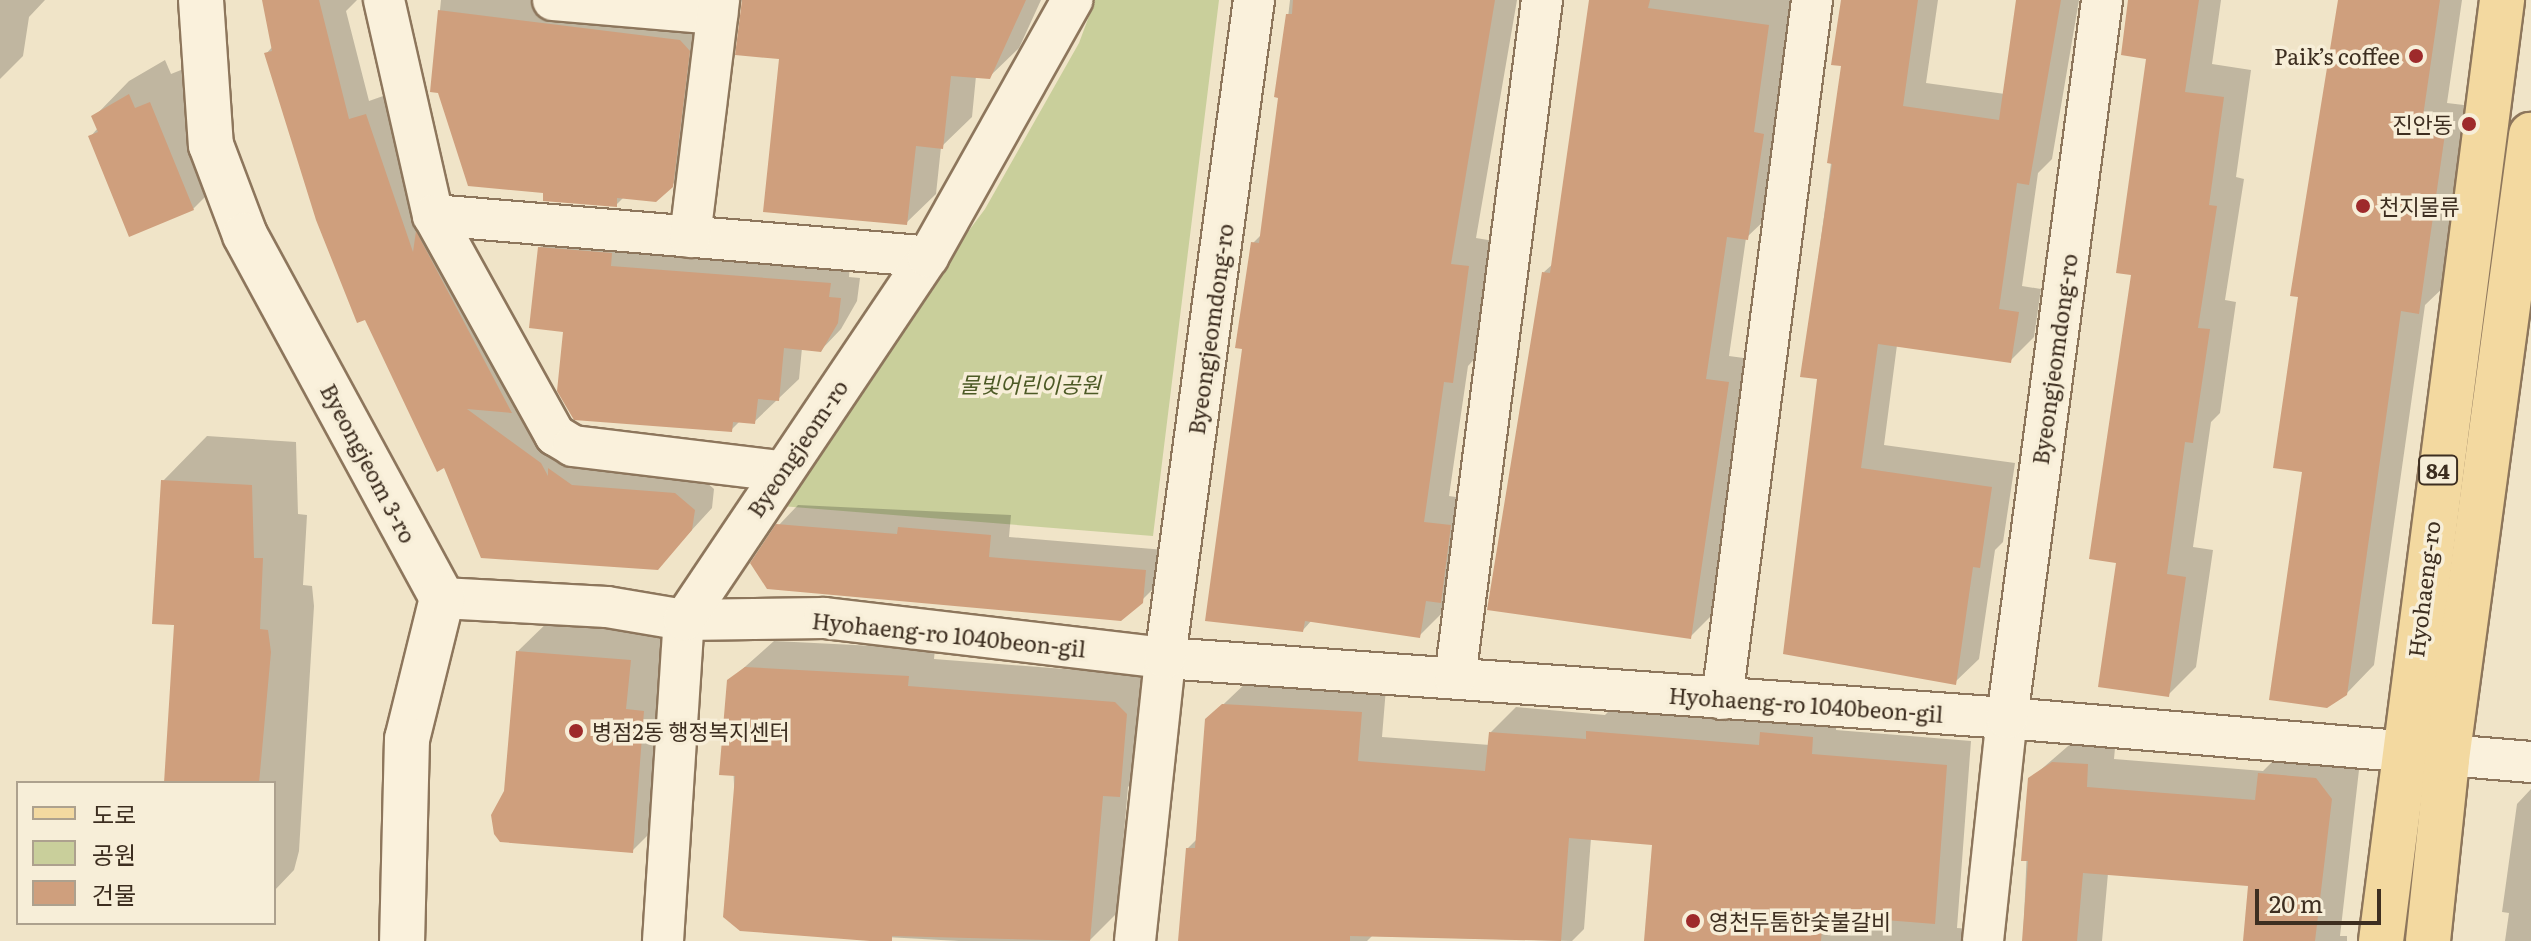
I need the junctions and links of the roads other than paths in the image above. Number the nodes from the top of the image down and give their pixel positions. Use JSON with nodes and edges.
{"nodes":[{"id":1,"x":201,"y":0,"type":"edge"},
{"id":2,"x":384,"y":0,"type":"edge"},
{"id":3,"x":553,"y":0,"type":"edge"},
{"id":4,"x":1072,"y":0,"type":"edge"},
{"id":5,"x":1254,"y":0,"type":"edge"},
{"id":6,"x":1542,"y":0,"type":"edge"},
{"id":7,"x":1812,"y":0,"type":"edge"},
{"id":8,"x":2102,"y":0,"type":"edge"},
{"id":9,"x":2502,"y":0,"type":"edge"},
{"id":10,"x":718,"y":7,"type":"edge"},
{"id":11,"x":2531,"y":135,"type":"edge"},
{"id":12,"x":433,"y":215,"type":"junction"},
{"id":13,"x":690,"y":237,"type":"junction"},
{"id":14,"x":928,"y":257,"type":"junction"},
{"id":15,"x":780,"y":471,"type":"junction"},
{"id":16,"x":442,"y":598,"type":"junction"},
{"id":17,"x":684,"y":620,"type":"junction"},
{"id":18,"x":1165,"y":658,"type":"junction"},
{"id":19,"x":1455,"y":678,"type":"junction"},
{"id":20,"x":1722,"y":699,"type":"junction"},
{"id":21,"x":2007,"y":718,"type":"junction"},
{"id":22,"x":2402,"y":755,"type":"junction"},
{"id":23,"x":2447,"y":759,"type":"junction"},
{"id":24,"x":2531,"y":762,"type":"edge"},
{"id":25,"x":402,"y":941,"type":"edge"},
{"id":26,"x":663,"y":941,"type":"edge"},
{"id":27,"x":1135,"y":941,"type":"edge"},
{"id":28,"x":1983,"y":941,"type":"edge"},
{"id":29,"x":2381,"y":941,"type":"edge"},
{"id":30,"x":2428,"y":941,"type":"edge"}],
"edges":[{"from":1,"to":16,"type":"street","name":"Byeongjeom 3-ro"},
{"from":2,"to":12,"type":"street"},
{"from":3,"to":10,"type":"street"},
{"from":4,"to":14,"type":"street","name":"Byeongjeom-ro"},
{"from":5,"to":18,"type":"street","name":"Byeongjeomdong-ro"},
{"from":6,"to":19,"type":"street"},
{"from":7,"to":20,"type":"street"},
{"from":8,"to":21,"type":"street","name":"Byeongjeomdong-ro"},
{"from":9,"to":22,"type":"main road","name":"Hyohaeng-ro","number":"84"},
{"from":10,"to":13,"type":"street"},
{"from":11,"to":23,"type":"main road","name":"Hyohaeng-ro","number":"84"},
{"from":12,"to":13,"type":"street"},
{"from":12,"to":15,"type":"street"},
{"from":13,"to":14,"type":"street"},
{"from":14,"to":15,"type":"street","name":"Byeongjeom-ro"},
{"from":15,"to":17,"type":"street","name":"Byeongjeom-ro"},
{"from":16,"to":17,"type":"street","name":"Hyohaeng-ro 1040beon-gil"},
{"from":16,"to":25,"type":"street"},
{"from":17,"to":18,"type":"street","name":"Hyohaeng-ro 1040beon-gil"},
{"from":17,"to":26,"type":"street","name":"Byeongjeom-ro"},
{"from":18,"to":19,"type":"street","name":"Hyohaeng-ro 1040beon-gil"},
{"from":18,"to":27,"type":"street"},
{"from":19,"to":20,"type":"street","name":"Hyohaeng-ro 1040beon-gil"},
{"from":20,"to":21,"type":"street","name":"Hyohaeng-ro 1040beon-gil"},
{"from":21,"to":22,"type":"street","name":"Hyohaeng-ro 1040beon-gil"},
{"from":21,"to":28,"type":"street","name":"Byeongjeomdong-ro"},
{"from":22,"to":23,"type":"street","name":"Hyohaeng-ro 1040beon-gil"},
{"from":22,"to":29,"type":"main road","name":"Hyohaeng-ro","number":"84"},
{"from":23,"to":24,"type":"street","name":"Hyohaeng-ro 1040beon-gil"},
{"from":23,"to":30,"type":"main road","name":"Hyohaeng-ro","number":"84"}]}
